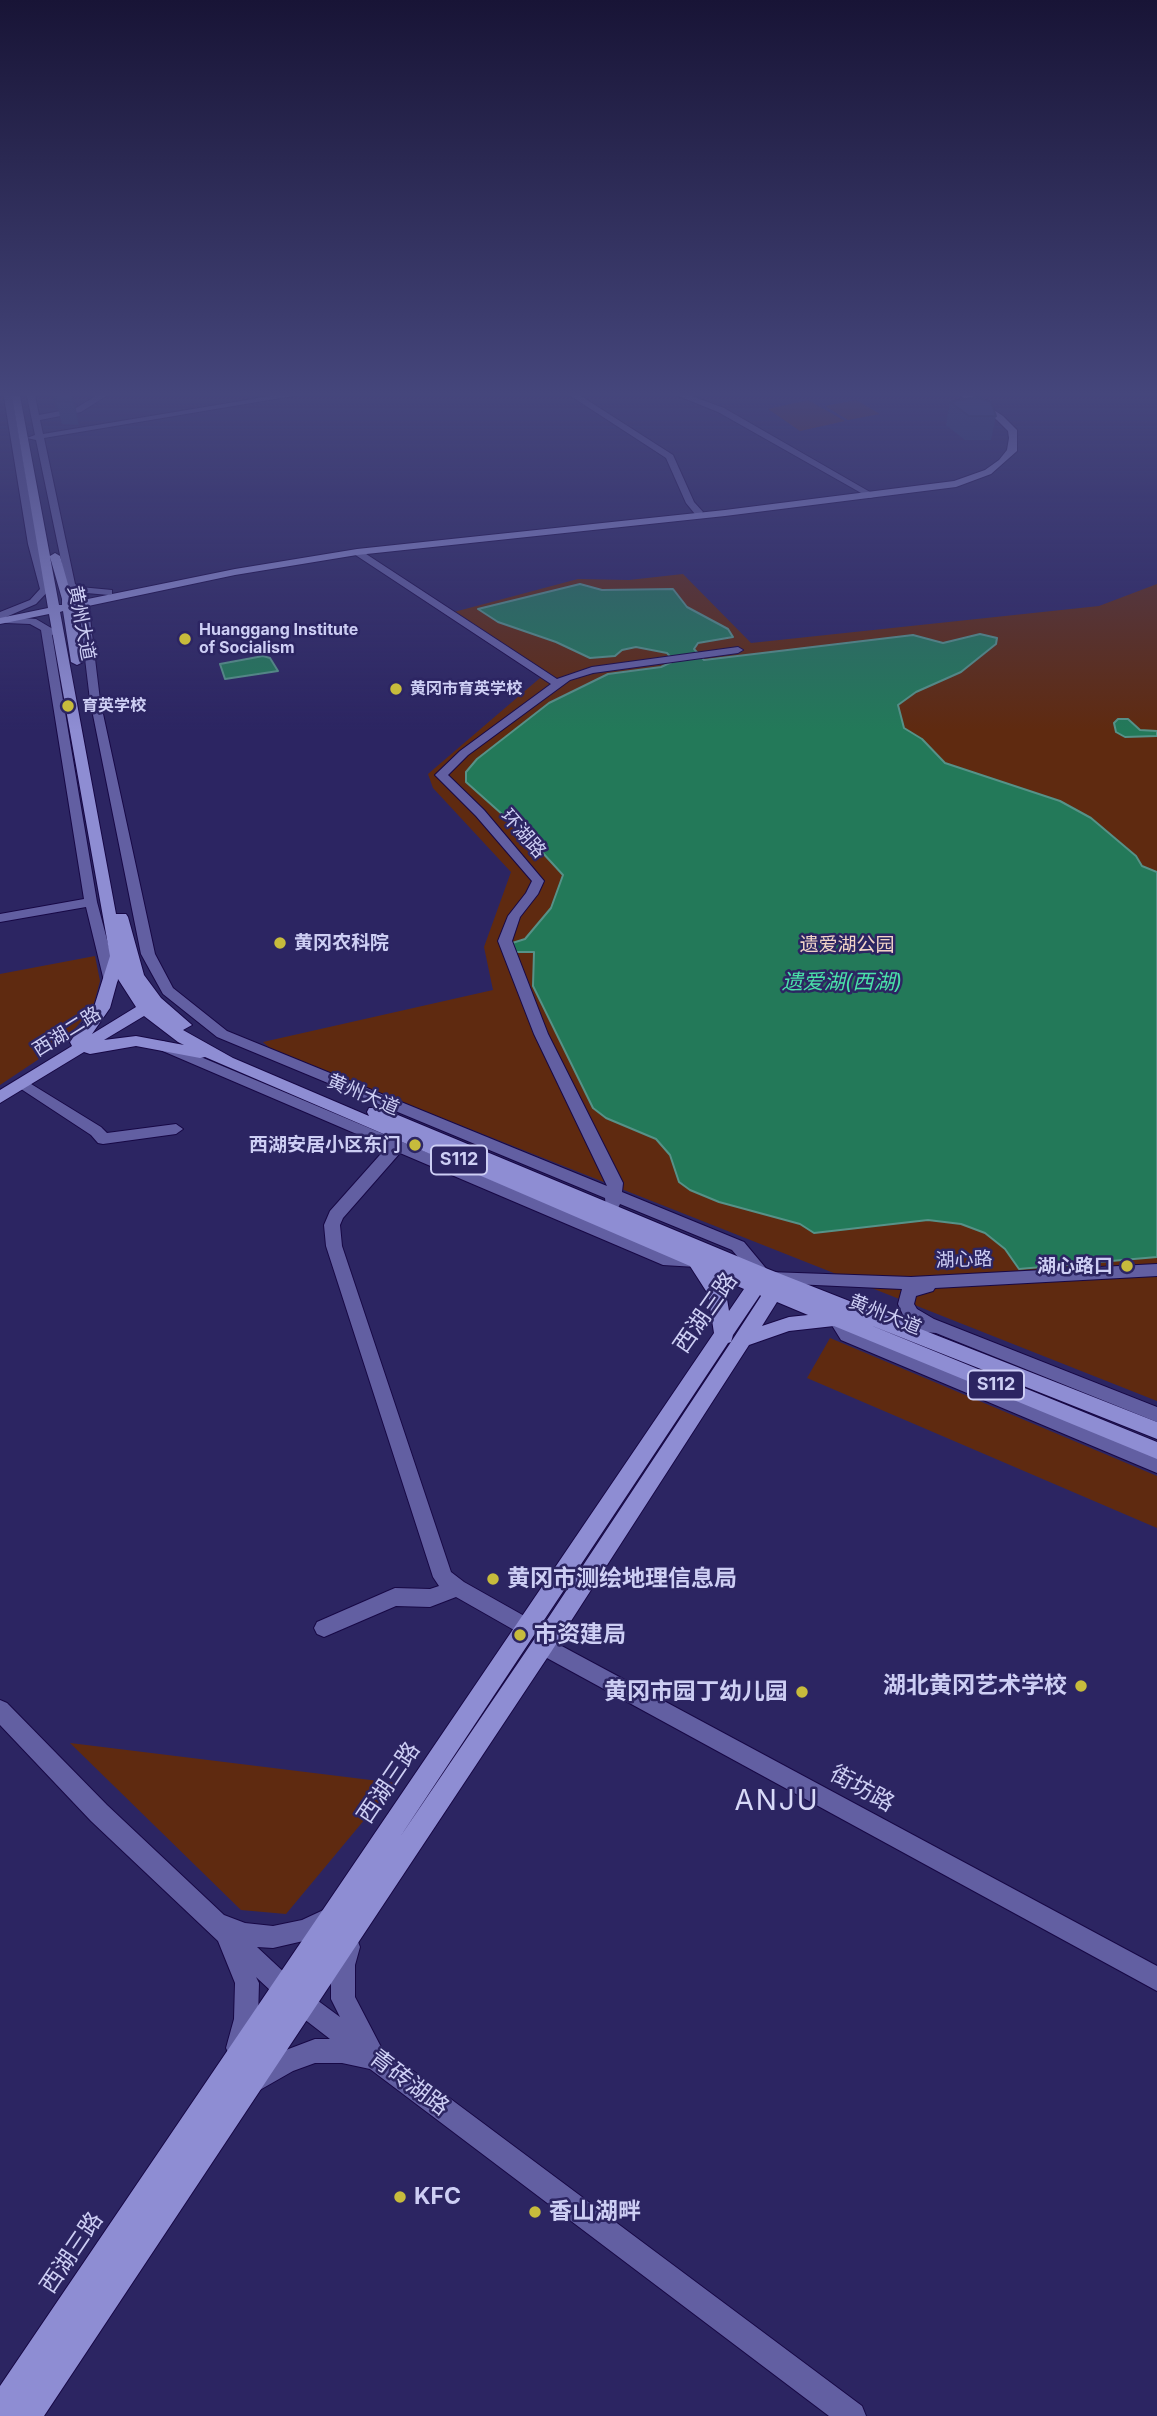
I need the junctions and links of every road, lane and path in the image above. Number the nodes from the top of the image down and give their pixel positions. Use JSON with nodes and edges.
{"nodes":[{"id":1,"x":37,"y":504,"type":"edge"},
{"id":2,"x":42,"y":504,"type":"edge"},
{"id":3,"x":691,"y":504,"type":"edge"},
{"id":4,"x":777,"y":504,"type":"edge"},
{"id":5,"x":785,"y":504,"type":"edge"},
{"id":6,"x":698,"y":512,"type":"junction"},
{"id":7,"x":357,"y":552,"type":"junction"},
{"id":8,"x":67,"y":584,"type":"junction"},
{"id":9,"x":48,"y":587,"type":"junction"},
{"id":10,"x":110,"y":594,"type":"junction"},
{"id":11,"x":61,"y":605,"type":"junction"},
{"id":12,"x":84,"y":610,"type":"junction"},
{"id":13,"x":2,"y":618,"type":"edge"},
{"id":14,"x":46,"y":627,"type":"junction"},
{"id":15,"x":71,"y":627,"type":"junction"},
{"id":16,"x":60,"y":637,"type":"junction"},
{"id":17,"x":738,"y":650,"type":"dead end"},
{"id":18,"x":556,"y":683,"type":"junction"},
{"id":19,"x":91,"y":902,"type":"junction"},
{"id":20,"x":0,"y":918,"type":"edge"},
{"id":21,"x":117,"y":957,"type":"junction"},
{"id":22,"x":111,"y":981,"type":"junction"},
{"id":23,"x":151,"y":1005,"type":"junction"},
{"id":24,"x":161,"y":1045,"type":"junction"},
{"id":25,"x":215,"y":1056,"type":"junction"},
{"id":26,"x":61,"y":1060,"type":"junction"},
{"id":27,"x":23,"y":1084,"type":"junction"},
{"id":28,"x":0,"y":1097,"type":"edge"},
{"id":29,"x":176,"y":1129,"type":"dead end"},
{"id":30,"x":397,"y":1146,"type":"junction"},
{"id":31,"x":609,"y":1210,"type":"junction"},
{"id":32,"x":696,"y":1261,"type":"junction"},
{"id":33,"x":1157,"y":1270,"type":"edge"},
{"id":34,"x":958,"y":1281,"type":"junction"},
{"id":35,"x":766,"y":1283,"type":"junction"},
{"id":36,"x":836,"y":1319,"type":"junction"},
{"id":37,"x":888,"y":1323,"type":"junction"},
{"id":38,"x":937,"y":1326,"type":"junction"},
{"id":39,"x":731,"y":1340,"type":"junction"},
{"id":40,"x":1157,"y":1415,"type":"edge"},
{"id":41,"x":1157,"y":1431,"type":"edge"},
{"id":42,"x":1157,"y":1451,"type":"edge"},
{"id":43,"x":1157,"y":1465,"type":"edge"},
{"id":44,"x":457,"y":1588,"type":"junction"},
{"id":45,"x":324,"y":1628,"type":"dead end"},
{"id":46,"x":536,"y":1637,"type":"junction"},
{"id":47,"x":0,"y":1710,"type":"edge"},
{"id":48,"x":345,"y":1922,"type":"junction"},
{"id":49,"x":216,"y":1923,"type":"junction"},
{"id":50,"x":1157,"y":1979,"type":"edge"},
{"id":51,"x":295,"y":1997,"type":"junction"},
{"id":52,"x":375,"y":2058,"type":"junction"},
{"id":53,"x":241,"y":2076,"type":"junction"},
{"id":54,"x":0,"y":2413,"type":"edge"},
{"id":55,"x":26,"y":2416,"type":"edge"},
{"id":56,"x":852,"y":2416,"type":"edge"}],
"edges":[{"from":1,"to":9,"type":"main road","name":"黄州大道","number":"S112"},
{"from":2,"to":8,"type":"main road","name":"黄州大道","number":"S112"},
{"from":3,"to":6,"type":"street"},
{"from":4,"to":6,"type":"main road"},
{"from":5,"to":7,"type":"main road"},
{"from":6,"to":10,"type":"main road"},
{"from":7,"to":10,"type":"main road"},
{"from":7,"to":18,"type":"street"},
{"from":8,"to":10,"type":"street"},
{"from":8,"to":11,"type":"main road","name":"黄州大道","number":"S112"},
{"from":9,"to":11,"type":"main road","name":"黄州大道","number":"S112"},
{"from":9,"to":13,"type":"street"},
{"from":10,"to":11,"type":"main road"},
{"from":10,"to":12,"type":"street"},
{"from":11,"to":13,"type":"main road"},
{"from":11,"to":15,"type":"main road","name":"黄州大道","number":"S112"},
{"from":11,"to":16,"type":"main road","name":"黄州大道","number":"S112"},
{"from":12,"to":15,"type":"street"},
{"from":12,"to":31,"type":"street"},
{"from":13,"to":14,"type":"street"},
{"from":14,"to":16,"type":"street"},
{"from":14,"to":19,"type":"street"},
{"from":15,"to":23,"type":"main road","name":"黄州大道","number":"S112"},
{"from":16,"to":21,"type":"main road","name":"黄州大道","number":"S112"},
{"from":17,"to":18,"type":"street","name":"环湖路"},
{"from":18,"to":31,"type":"street","name":"环湖路"},
{"from":19,"to":20,"type":"street"},
{"from":19,"to":22,"type":"street"},
{"from":21,"to":22,"type":"main road"},
{"from":21,"to":23,"type":"main road","name":"黄州大道","number":"S112"},
{"from":22,"to":26,"type":"main road"},
{"from":23,"to":25,"type":"main road","name":"黄州大道","number":"S112"},
{"from":23,"to":26,"type":"main road","name":"西湖二路"},
{"from":23,"to":31,"type":"main road","name":"黄州大道","number":"S112"},
{"from":24,"to":25,"type":"main road"},
{"from":24,"to":26,"type":"main road"},
{"from":24,"to":30,"type":"street"},
{"from":25,"to":31,"type":"main road","name":"黄州大道","number":"S112"},
{"from":26,"to":27,"type":"main road","name":"西湖二路"},
{"from":27,"to":28,"type":"main road","name":"西湖二路"},
{"from":27,"to":29,"type":"street"},
{"from":30,"to":32,"type":"street"},
{"from":30,"to":44,"type":"street"},
{"from":31,"to":32,"type":"main road","name":"黄州大道","number":"S112"},
{"from":31,"to":35,"type":"main road","name":"黄州大道","number":"S112"},
{"from":32,"to":35,"type":"main road","name":"黄州大道","number":"S112"},
{"from":32,"to":39,"type":"main road"},
{"from":33,"to":34,"type":"street","name":"湖心路"},
{"from":34,"to":35,"type":"street","name":"湖心路"},
{"from":34,"to":38,"type":"street"},
{"from":35,"to":36,"type":"main road","name":"黄州大道","number":"S112"},
{"from":35,"to":37,"type":"main road","name":"黄州大道","number":"S112"},
{"from":35,"to":39,"type":"main road","name":"西湖三路"},
{"from":36,"to":39,"type":"main road"},
{"from":36,"to":42,"type":"main road","name":"黄州大道","number":"S112"},
{"from":36,"to":43,"type":"street"},
{"from":37,"to":38,"type":"street"},
{"from":37,"to":41,"type":"main road","name":"黄州大道","number":"S112"},
{"from":38,"to":40,"type":"street"},
{"from":39,"to":46,"type":"main road","name":"西湖三路"},
{"from":44,"to":45,"type":"street"},
{"from":44,"to":46,"type":"street","name":"街坊路"},
{"from":46,"to":48,"type":"main road","name":"西湖三路"},
{"from":46,"to":50,"type":"street","name":"街坊路"},
{"from":47,"to":49,"type":"street","name":"青砖湖路"},
{"from":48,"to":49,"type":"street"},
{"from":48,"to":51,"type":"main road","name":"西湖三路"},
{"from":48,"to":52,"type":"street"},
{"from":49,"to":51,"type":"street","name":"青砖湖路"},
{"from":49,"to":53,"type":"street"},
{"from":51,"to":52,"type":"street","name":"青砖湖路"},
{"from":51,"to":53,"type":"main road","name":"西湖三路"},
{"from":52,"to":53,"type":"street"},
{"from":52,"to":56,"type":"street","name":"青砖湖路"},
{"from":53,"to":54,"type":"main road","name":"西湖三路"},
{"from":53,"to":55,"type":"main road","name":"西湖三路"}]}
